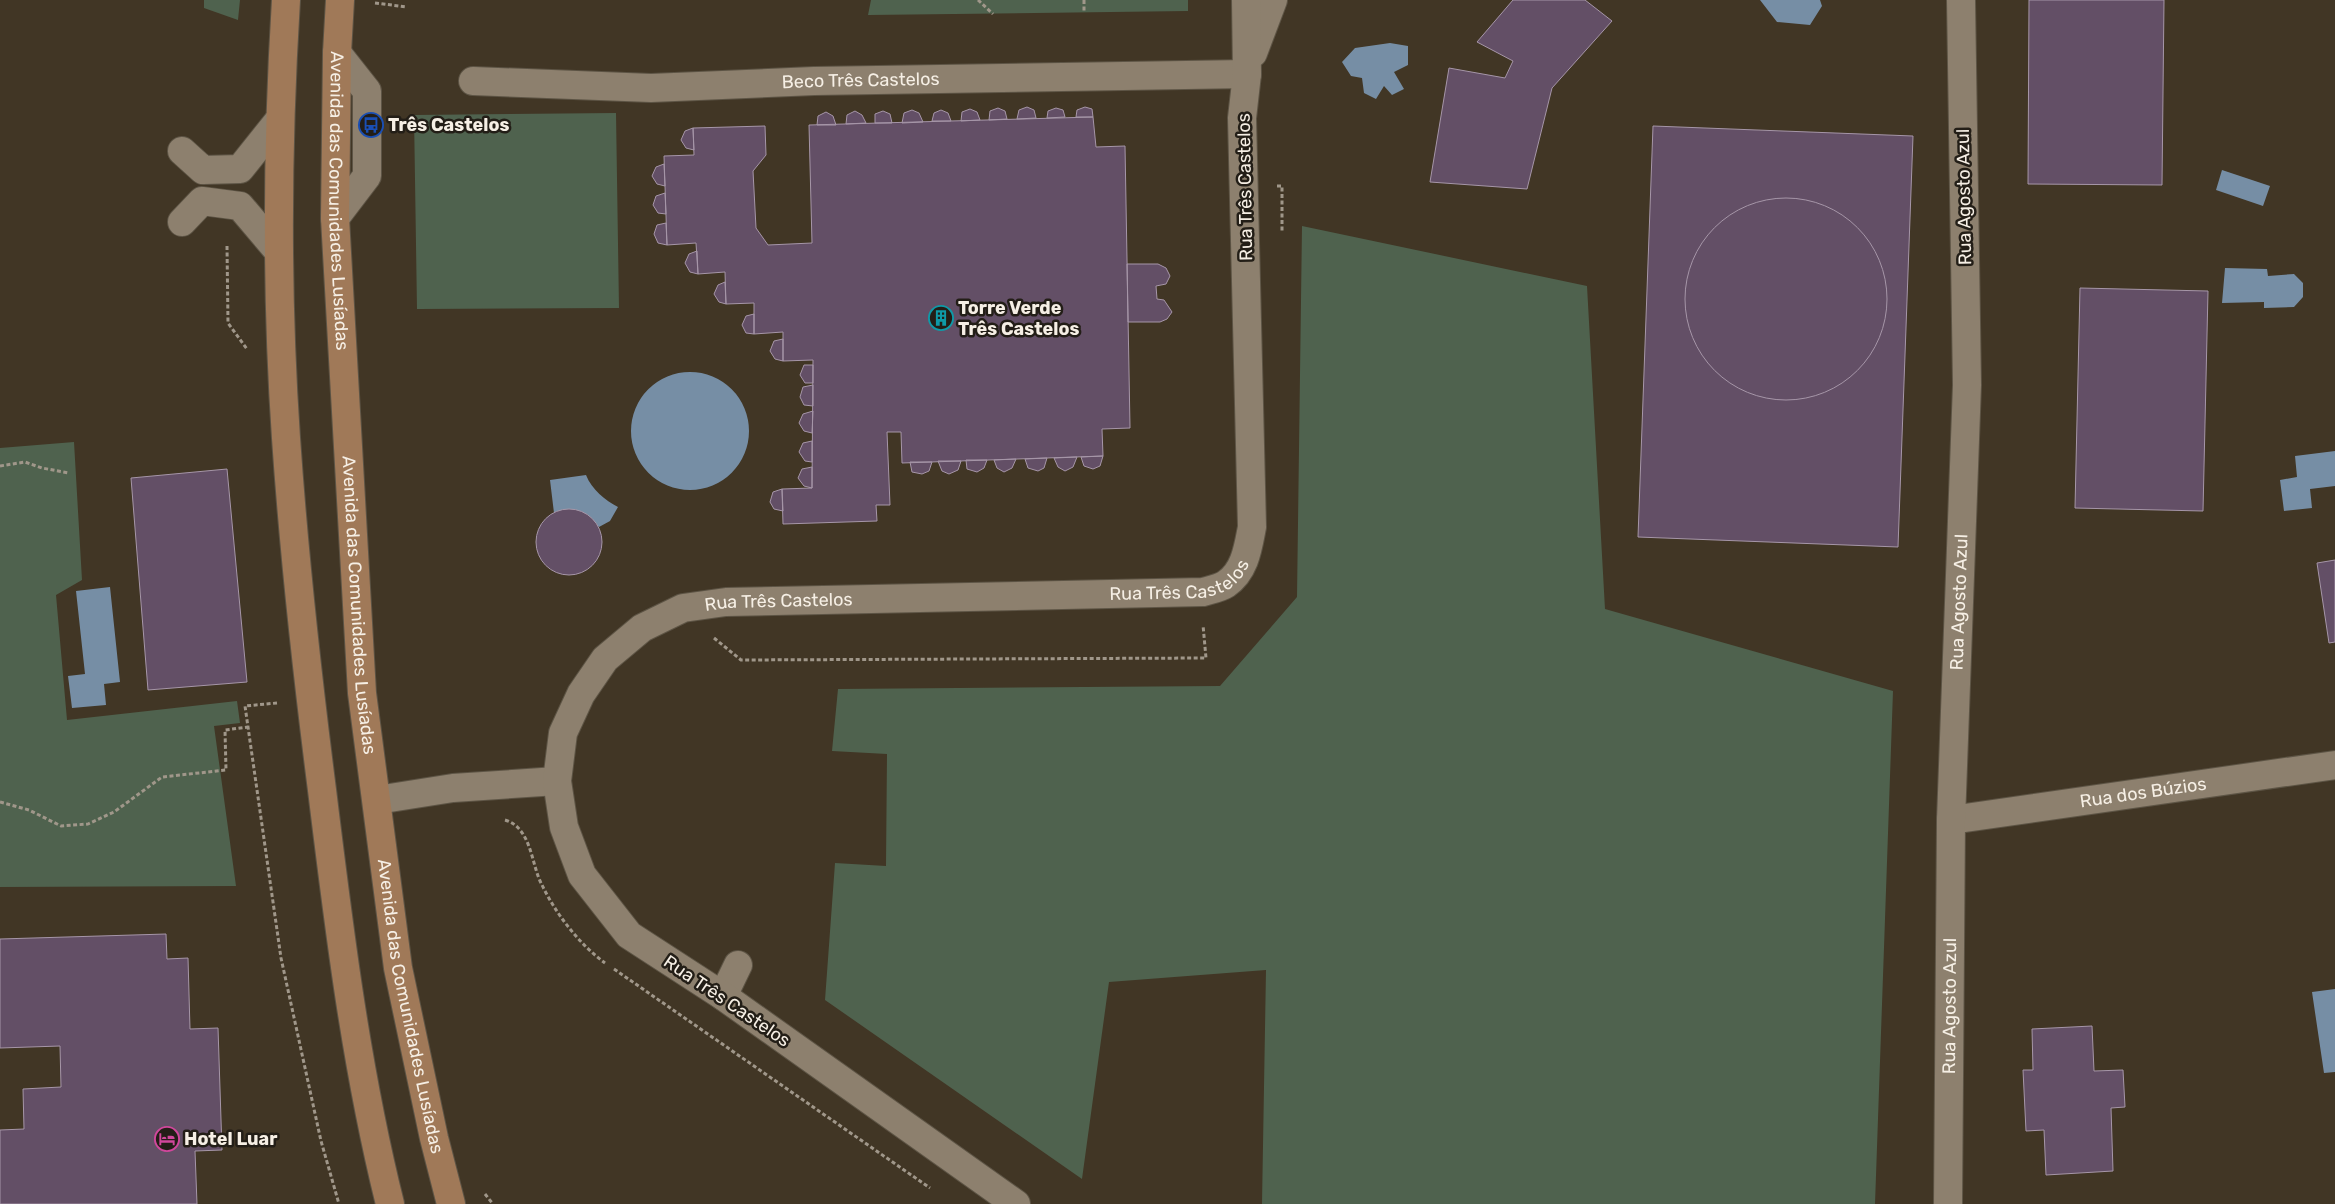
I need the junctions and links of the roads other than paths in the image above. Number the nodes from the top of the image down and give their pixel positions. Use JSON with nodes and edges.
{"nodes":[{"id":1,"x":286,"y":0,"type":"edge"},
{"id":2,"x":340,"y":0,"type":"edge"},
{"id":3,"x":1246,"y":0,"type":"edge"},
{"id":4,"x":1273,"y":0,"type":"edge"},
{"id":5,"x":1961,"y":0,"type":"edge"},
{"id":6,"x":1247,"y":74,"type":"junction"},
{"id":7,"x":473,"y":81,"type":"dead end"},
{"id":8,"x":280,"y":119,"type":"junction"},
{"id":9,"x":182,"y":151,"type":"dead end"},
{"id":10,"x":182,"y":222,"type":"dead end"},
{"id":11,"x":279,"y":252,"type":"junction"},
{"id":12,"x":2335,"y":765,"type":"edge"},
{"id":13,"x":557,"y":781,"type":"junction"},
{"id":14,"x":377,"y":800,"type":"junction"},
{"id":15,"x":1951,"y":820,"type":"junction"},
{"id":16,"x":738,"y":965,"type":"dead end"},
{"id":17,"x":723,"y":996,"type":"junction"},
{"id":18,"x":390,"y":1204,"type":"edge"},
{"id":19,"x":451,"y":1204,"type":"edge"},
{"id":20,"x":1016,"y":1204,"type":"edge"},
{"id":21,"x":1948,"y":1204,"type":"edge"}],
"edges":[{"from":1,"to":8,"type":"main road"},
{"from":2,"to":14,"type":"main road","name":"Avenida das Comunidades Lusíadas"},
{"from":3,"to":6,"type":"street","name":"Rua Três Castelos"},
{"from":4,"to":6,"type":"street","name":"Rua Três Castelos"},
{"from":5,"to":15,"type":"street","name":"Rua Agosto Azul"},
{"from":6,"to":7,"type":"street","name":"Beco Três Castelos"},
{"from":6,"to":13,"type":"street","name":"Rua Três Castelos"},
{"from":8,"to":9,"type":"street"},
{"from":8,"to":11,"type":"main road"},
{"from":10,"to":11,"type":"street"},
{"from":11,"to":18,"type":"main road"},
{"from":12,"to":15,"type":"street","name":"Rua dos Búzios"},
{"from":13,"to":14,"type":"street"},
{"from":13,"to":17,"type":"street","name":"Rua Três Castelos"},
{"from":14,"to":19,"type":"main road","name":"Avenida das Comunidades Lusíadas"},
{"from":15,"to":21,"type":"street","name":"Rua Agosto Azul"},
{"from":16,"to":17,"type":"street"},
{"from":17,"to":20,"type":"street","name":"Rua Três Castelos"}]}
